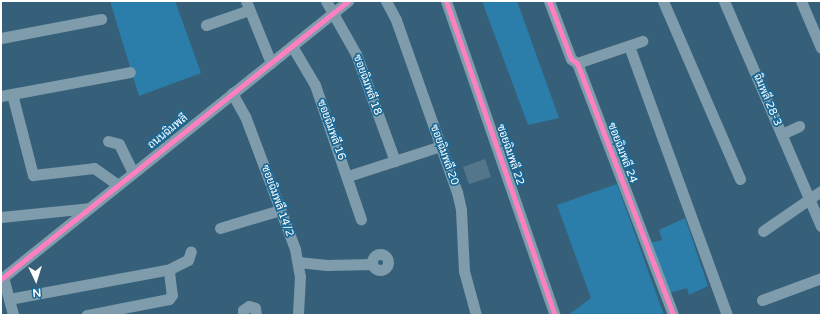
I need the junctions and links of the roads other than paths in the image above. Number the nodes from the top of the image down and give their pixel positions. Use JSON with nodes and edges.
{"nodes":[{"id":1,"x":326,"y":1,"type":"edge"},
{"id":2,"x":348,"y":1,"type":"edge"},
{"id":3,"x":386,"y":1,"type":"edge"},
{"id":4,"x":446,"y":1,"type":"edge"},
{"id":5,"x":549,"y":1,"type":"edge"},
{"id":6,"x":662,"y":1,"type":"edge"},
{"id":7,"x":724,"y":1,"type":"edge"},
{"id":8,"x":801,"y":1,"type":"edge"},
{"id":9,"x":247,"y":5,"type":"edge"},
{"id":10,"x":332,"y":13,"type":"junction"},
{"id":11,"x":101,"y":19,"type":"dead end"},
{"id":12,"x":206,"y":25,"type":"dead end"},
{"id":13,"x":1,"y":38,"type":"edge"},
{"id":14,"x":642,"y":40,"type":"dead end"},
{"id":15,"x":292,"y":46,"type":"junction"},
{"id":16,"x":628,"y":46,"type":"junction"},
{"id":17,"x":821,"y":48,"type":"edge"},
{"id":18,"x":271,"y":63,"type":"junction"},
{"id":19,"x":577,"y":63,"type":"junction"},
{"id":20,"x":130,"y":72,"type":"dead end"},
{"id":21,"x":232,"y":93,"type":"junction"},
{"id":22,"x":6,"y":95,"type":"edge"},
{"id":23,"x":799,"y":126,"type":"dead end"},
{"id":24,"x":782,"y":134,"type":"junction"},
{"id":25,"x":108,"y":141,"type":"dead end"},
{"id":26,"x":441,"y":146,"type":"junction"},
{"id":27,"x":395,"y":160,"type":"junction"},
{"id":28,"x":133,"y":173,"type":"junction"},
{"id":29,"x":348,"y":176,"type":"junction"},
{"id":30,"x":740,"y":179,"type":"dead end"},
{"id":31,"x":118,"y":185,"type":"junction"},
{"id":32,"x":821,"y":191,"type":"edge"},
{"id":33,"x":810,"y":199,"type":"junction"},
{"id":34,"x":89,"y":208,"type":"junction"},
{"id":35,"x":280,"y":210,"type":"junction"},
{"id":36,"x":1,"y":217,"type":"edge"},
{"id":37,"x":361,"y":219,"type":"dead end"},
{"id":38,"x":821,"y":226,"type":"edge"},
{"id":39,"x":220,"y":228,"type":"dead end"},
{"id":40,"x":762,"y":231,"type":"dead end"},
{"id":41,"x":191,"y":251,"type":"dead end"},
{"id":42,"x":298,"y":262,"type":"junction"},
{"id":43,"x":372,"y":264,"type":"dead end"},
{"id":44,"x":168,"y":270,"type":"junction"},
{"id":45,"x":2,"y":278,"type":"edge"},
{"id":46,"x":821,"y":278,"type":"edge"},
{"id":47,"x":9,"y":299,"type":"junction"},
{"id":48,"x":762,"y":300,"type":"dead end"},
{"id":49,"x":13,"y":315,"type":"edge"},
{"id":50,"x":87,"y":315,"type":"edge"},
{"id":51,"x":243,"y":315,"type":"edge"},
{"id":52,"x":256,"y":315,"type":"edge"},
{"id":53,"x":298,"y":315,"type":"edge"},
{"id":54,"x":476,"y":315,"type":"edge"},
{"id":55,"x":555,"y":315,"type":"edge"},
{"id":56,"x":673,"y":315,"type":"edge"},
{"id":57,"x":727,"y":315,"type":"edge"}],
"edges":[{"from":1,"to":10,"type":"street","name":"ซอยฉิมพลี 18"},
{"from":2,"to":10,"type":"street","name":"ถนนฉิมพลี"},
{"from":3,"to":26,"type":"street","name":"ซอยฉิมพลี 20"},
{"from":4,"to":55,"type":"street","name":"ซอยฉิมพลี 22"},
{"from":5,"to":19,"type":"street","name":"ซอยฉิมพลี 24"},
{"from":6,"to":30,"type":"street"},
{"from":7,"to":24,"type":"street","name":"ฉิมพลี 28-3"},
{"from":8,"to":17,"type":"street"},
{"from":9,"to":12,"type":"street"},
{"from":9,"to":18,"type":"street"},
{"from":10,"to":15,"type":"street","name":"ถนนฉิมพลี"},
{"from":10,"to":27,"type":"street","name":"ซอยฉิมพลี 18"},
{"from":11,"to":13,"type":"street"},
{"from":14,"to":16,"type":"street"},
{"from":15,"to":18,"type":"street","name":"ถนนฉิมพลี"},
{"from":15,"to":29,"type":"street","name":"ซอยฉิมพลี 16"},
{"from":16,"to":19,"type":"street"},
{"from":16,"to":57,"type":"street"},
{"from":18,"to":21,"type":"street","name":"ถนนฉิมพลี"},
{"from":19,"to":56,"type":"street","name":"ซอยฉิมพลี 24"},
{"from":20,"to":22,"type":"street"},
{"from":21,"to":28,"type":"street","name":"ถนนฉิมพลี"},
{"from":21,"to":35,"type":"street","name":"ซอยฉิมพลี 14/2"},
{"from":22,"to":31,"type":"street"},
{"from":23,"to":24,"type":"street"},
{"from":24,"to":33,"type":"street","name":"ฉิมพลี 28-3"},
{"from":25,"to":28,"type":"street"},
{"from":26,"to":27,"type":"street"},
{"from":26,"to":54,"type":"street","name":"ซอยฉิมพลี 20"},
{"from":27,"to":29,"type":"street"},
{"from":28,"to":31,"type":"street","name":"ถนนฉิมพลี"},
{"from":29,"to":37,"type":"street","name":"ซอยฉิมพลี 16"},
{"from":31,"to":34,"type":"street","name":"ถนนฉิมพลี"},
{"from":32,"to":33,"type":"street"},
{"from":33,"to":38,"type":"street","name":"ฉิมพลี 28-3"},
{"from":33,"to":40,"type":"street"},
{"from":34,"to":36,"type":"street"},
{"from":34,"to":45,"type":"street","name":"ถนนฉิมพลี"},
{"from":35,"to":39,"type":"street"},
{"from":35,"to":42,"type":"street","name":"ซอยฉิมพลี 14/2"},
{"from":41,"to":44,"type":"street"},
{"from":42,"to":43,"type":"street"},
{"from":42,"to":53,"type":"street","name":"ซอยฉิมพลี 14/2"},
{"from":44,"to":47,"type":"street"},
{"from":44,"to":50,"type":"street"},
{"from":45,"to":47,"type":"street"},
{"from":46,"to":48,"type":"street"},
{"from":47,"to":49,"type":"street"},
{"from":51,"to":52,"type":"street"}]}
